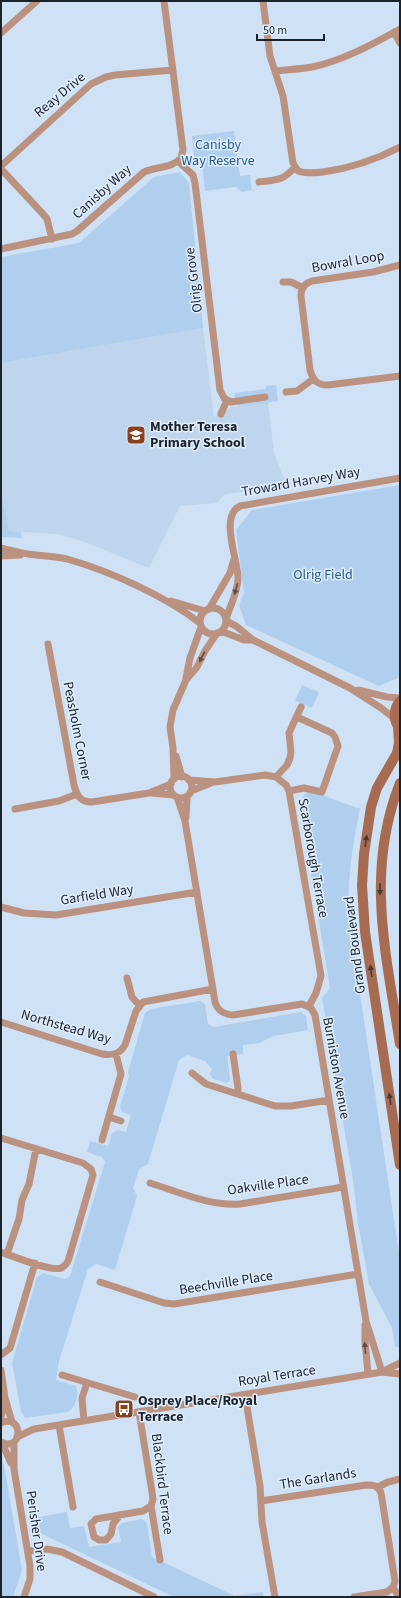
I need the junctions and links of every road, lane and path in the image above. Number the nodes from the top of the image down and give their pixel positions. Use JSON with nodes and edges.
{"nodes":[{"id":1,"x":36,"y":1,"type":"edge"},
{"id":2,"x":164,"y":1,"type":"edge"},
{"id":3,"x":263,"y":1,"type":"edge"},
{"id":4,"x":397,"y":30,"type":"edge"},
{"id":5,"x":1,"y":33,"type":"edge"},
{"id":6,"x":400,"y":43,"type":"edge"},
{"id":7,"x":173,"y":70,"type":"junction"},
{"id":8,"x":275,"y":71,"type":"junction"},
{"id":9,"x":400,"y":147,"type":"edge"},
{"id":10,"x":178,"y":161,"type":"junction"},
{"id":11,"x":1,"y":167,"type":"edge"},
{"id":12,"x":295,"y":167,"type":"junction"},
{"id":13,"x":259,"y":182,"type":"dead end"},
{"id":14,"x":52,"y":239,"type":"junction"},
{"id":15,"x":1,"y":249,"type":"edge"},
{"id":16,"x":400,"y":266,"type":"edge"},
{"id":17,"x":283,"y":282,"type":"dead end"},
{"id":18,"x":302,"y":288,"type":"junction"},
{"id":19,"x":400,"y":376,"type":"edge"},
{"id":20,"x":313,"y":379,"type":"junction"},
{"id":21,"x":286,"y":392,"type":"dead end"},
{"id":22,"x":265,"y":397,"type":"dead end"},
{"id":23,"x":227,"y":400,"type":"junction"},
{"id":24,"x":221,"y":414,"type":"dead end"},
{"id":25,"x":400,"y":478,"type":"edge"},
{"id":26,"x":1,"y":548,"type":"edge"},
{"id":27,"x":28,"y":554,"type":"junction"},
{"id":28,"x":1,"y":556,"type":"edge"},
{"id":29,"x":234,"y":559,"type":"junction"},
{"id":30,"x":165,"y":600,"type":"junction"},
{"id":31,"x":207,"y":610,"type":"junction"},
{"id":32,"x":226,"y":620,"type":"junction"},
{"id":33,"x":200,"y":625,"type":"junction"},
{"id":34,"x":219,"y":632,"type":"junction"},
{"id":35,"x":253,"y":640,"type":"junction"},
{"id":36,"x":48,"y":644,"type":"dead end"},
{"id":37,"x":186,"y":680,"type":"junction"},
{"id":38,"x":350,"y":688,"type":"junction"},
{"id":39,"x":400,"y":698,"type":"edge"},
{"id":40,"x":400,"y":701,"type":"edge"},
{"id":41,"x":301,"y":706,"type":"dead end"},
{"id":42,"x":297,"y":717,"type":"junction"},
{"id":43,"x":398,"y":725,"type":"edge"},
{"id":44,"x":173,"y":748,"type":"junction"},
{"id":45,"x":276,"y":777,"type":"junction"},
{"id":46,"x":186,"y":779,"type":"junction"},
{"id":47,"x":172,"y":782,"type":"junction"},
{"id":48,"x":215,"y":782,"type":"junction"},
{"id":49,"x":400,"y":783,"type":"edge"},
{"id":50,"x":289,"y":791,"type":"junction"},
{"id":51,"x":149,"y":793,"type":"junction"},
{"id":52,"x":76,"y":794,"type":"junction"},
{"id":53,"x":189,"y":794,"type":"junction"},
{"id":54,"x":175,"y":796,"type":"junction"},
{"id":55,"x":15,"y":809,"type":"dead end"},
{"id":56,"x":185,"y":821,"type":"junction"},
{"id":57,"x":197,"y":892,"type":"junction"},
{"id":58,"x":1,"y":906,"type":"edge"},
{"id":59,"x":127,"y":978,"type":"dead end"},
{"id":60,"x":213,"y":989,"type":"junction"},
{"id":61,"x":139,"y":1005,"type":"junction"},
{"id":62,"x":309,"y":1006,"type":"junction"},
{"id":63,"x":1,"y":1022,"type":"edge"},
{"id":64,"x":400,"y":1044,"type":"edge"},
{"id":65,"x":116,"y":1054,"type":"junction"},
{"id":66,"x":233,"y":1054,"type":"dead end"},
{"id":67,"x":192,"y":1073,"type":"dead end"},
{"id":68,"x":238,"y":1094,"type":"junction"},
{"id":69,"x":329,"y":1100,"type":"junction"},
{"id":70,"x":109,"y":1117,"type":"junction"},
{"id":71,"x":121,"y":1121,"type":"dead end"},
{"id":72,"x":1,"y":1138,"type":"edge"},
{"id":73,"x":102,"y":1140,"type":"dead end"},
{"id":74,"x":36,"y":1149,"type":"junction"},
{"id":75,"x":400,"y":1165,"type":"edge"},
{"id":76,"x":150,"y":1183,"type":"dead end"},
{"id":77,"x":344,"y":1187,"type":"junction"},
{"id":78,"x":4,"y":1253,"type":"edge"},
{"id":79,"x":35,"y":1263,"type":"junction"},
{"id":80,"x":358,"y":1274,"type":"junction"},
{"id":81,"x":100,"y":1282,"type":"dead end"},
{"id":82,"x":366,"y":1321,"type":"junction"},
{"id":83,"x":1,"y":1355,"type":"edge"},
{"id":84,"x":400,"y":1363,"type":"edge"},
{"id":85,"x":1,"y":1370,"type":"edge"},
{"id":86,"x":382,"y":1372,"type":"junction"},
{"id":87,"x":368,"y":1374,"type":"junction"},
{"id":88,"x":400,"y":1374,"type":"edge"},
{"id":89,"x":62,"y":1375,"type":"dead end"},
{"id":90,"x":87,"y":1382,"type":"junction"},
{"id":91,"x":245,"y":1395,"type":"junction"},
{"id":92,"x":135,"y":1397,"type":"dead end"},
{"id":93,"x":5,"y":1398,"type":"junction"},
{"id":94,"x":139,"y":1412,"type":"junction"},
{"id":95,"x":1,"y":1417,"type":"edge"},
{"id":96,"x":84,"y":1421,"type":"junction"},
{"id":97,"x":1,"y":1423,"type":"edge"},
{"id":98,"x":14,"y":1424,"type":"junction"},
{"id":99,"x":59,"y":1425,"type":"junction"},
{"id":100,"x":34,"y":1429,"type":"junction"},
{"id":101,"x":16,"y":1439,"type":"junction"},
{"id":102,"x":2,"y":1442,"type":"edge"},
{"id":103,"x":14,"y":1469,"type":"junction"},
{"id":104,"x":400,"y":1479,"type":"edge"},
{"id":105,"x":378,"y":1487,"type":"junction"},
{"id":106,"x":261,"y":1501,"type":"junction"},
{"id":107,"x":151,"y":1506,"type":"junction"},
{"id":108,"x":73,"y":1507,"type":"dead end"},
{"id":109,"x":120,"y":1515,"type":"dead end"},
{"id":110,"x":28,"y":1551,"type":"junction"},
{"id":111,"x":160,"y":1560,"type":"dead end"},
{"id":112,"x":393,"y":1587,"type":"junction"},
{"id":113,"x":141,"y":1594,"type":"edge"},
{"id":114,"x":24,"y":1597,"type":"edge"},
{"id":115,"x":154,"y":1597,"type":"edge"},
{"id":116,"x":275,"y":1597,"type":"edge"},
{"id":117,"x":354,"y":1597,"type":"edge"},
{"id":118,"x":399,"y":1597,"type":"edge"}],
"edges":[{"from":1,"to":5,"type":"street"},
{"from":2,"to":7,"type":"street"},
{"from":3,"to":8,"type":"street"},
{"from":4,"to":6,"type":"street"},
{"from":4,"to":8,"type":"street"},
{"from":7,"to":10,"type":"street"},
{"from":7,"to":11,"type":"street","name":"Reay Drive"},
{"from":8,"to":12,"type":"street"},
{"from":9,"to":12,"type":"street"},
{"from":10,"to":14,"type":"street","name":"Canisby Way"},
{"from":10,"to":23,"type":"street","name":"Olrig Grove"},
{"from":11,"to":14,"type":"street"},
{"from":12,"to":13,"type":"street"},
{"from":14,"to":15,"type":"street","name":"Canisby Way"},
{"from":16,"to":18,"type":"street","name":"Bowral Loop"},
{"from":17,"to":18,"type":"street","name":"Bowral Loop"},
{"from":18,"to":20,"type":"street","name":"Bowral Loop"},
{"from":19,"to":20,"type":"street"},
{"from":20,"to":21,"type":"street"},
{"from":22,"to":23,"type":"street"},
{"from":23,"to":24,"type":"street"},
{"from":25,"to":29,"type":"street","name":"Troward Harvey Way"},
{"from":26,"to":27,"type":"street"},
{"from":27,"to":28,"type":"street"},
{"from":27,"to":30,"type":"street"},
{"from":29,"to":31,"type":"street","name":"Troward Harvey Way"},
{"from":29,"to":32,"type":"street","name":"Troward Harvey Way","one_way":true},
{"from":30,"to":31,"type":"street"},
{"from":30,"to":33,"type":"street"},
{"from":31,"to":32,"type":"street"},
{"from":31,"to":33,"type":"street"},
{"from":32,"to":34,"type":"street"},
{"from":32,"to":35,"type":"street"},
{"from":33,"to":34,"type":"street"},
{"from":33,"to":37,"type":"street"},
{"from":34,"to":35,"type":"street"},
{"from":34,"to":37,"type":"street","one_way":true},
{"from":35,"to":38,"type":"street"},
{"from":36,"to":52,"type":"street","name":"Peasholm Corner"},
{"from":37,"to":44,"type":"street"},
{"from":38,"to":39,"type":"street"},
{"from":38,"to":43,"type":"street"},
{"from":40,"to":43,"type":"street","name":"Grand Boulevard"},
{"from":41,"to":42,"type":"street"},
{"from":42,"to":45,"type":"street"},
{"from":42,"to":50,"type":"street"},
{"from":75,"to":43,"type":"street","name":"Grand Boulevard","one_way":true},
{"from":44,"to":46,"type":"street"},
{"from":44,"to":47,"type":"street"},
{"from":45,"to":48,"type":"street"},
{"from":45,"to":50,"type":"street","name":"Scarborough Terrace"},
{"from":46,"to":47,"type":"street"},
{"from":46,"to":48,"type":"street"},
{"from":46,"to":53,"type":"street"},
{"from":47,"to":51,"type":"street","name":"Peasholm Corner"},
{"from":47,"to":54,"type":"street"},
{"from":48,"to":53,"type":"street"},
{"from":49,"to":64,"type":"street","name":"Grand Boulevard","one_way":true},
{"from":50,"to":62,"type":"street","name":"Scarborough Terrace"},
{"from":51,"to":52,"type":"street","name":"Peasholm Corner"},
{"from":51,"to":54,"type":"street","name":"Peasholm Corner"},
{"from":52,"to":55,"type":"street"},
{"from":53,"to":54,"type":"street"},
{"from":53,"to":56,"type":"street","name":"Burniston Avenue"},
{"from":54,"to":56,"type":"street","name":"Burniston Avenue"},
{"from":56,"to":57,"type":"street","name":"Burniston Avenue"},
{"from":57,"to":58,"type":"street","name":"Garfield Way"},
{"from":57,"to":60,"type":"street","name":"Burniston Avenue"},
{"from":59,"to":61,"type":"street"},
{"from":60,"to":61,"type":"street"},
{"from":60,"to":62,"type":"street","name":"Burniston Avenue"},
{"from":61,"to":65,"type":"street","name":"Northstead Way"},
{"from":62,"to":69,"type":"street","name":"Burniston Avenue"},
{"from":63,"to":65,"type":"street","name":"Northstead Way"},
{"from":65,"to":70,"type":"street"},
{"from":66,"to":68,"type":"street"},
{"from":67,"to":68,"type":"street"},
{"from":68,"to":69,"type":"street"},
{"from":69,"to":77,"type":"street","name":"Burniston Avenue"},
{"from":70,"to":71,"type":"street"},
{"from":70,"to":73,"type":"street"},
{"from":72,"to":74,"type":"street"},
{"from":74,"to":78,"type":"street"},
{"from":74,"to":79,"type":"street"},
{"from":76,"to":77,"type":"street","name":"Oakville Place"},
{"from":77,"to":80,"type":"street","name":"Burniston Avenue"},
{"from":78,"to":79,"type":"street"},
{"from":79,"to":83,"type":"street"},
{"from":80,"to":81,"type":"street","name":"Beechville Place"},
{"from":80,"to":82,"type":"street","name":"Burniston Avenue"},
{"from":82,"to":86,"type":"street","name":"Burniston Avenue"},
{"from":87,"to":82,"type":"street","name":"Burniston Avenue","one_way":true},
{"from":84,"to":86,"type":"street","name":"Royal Terrace"},
{"from":85,"to":93,"type":"street"},
{"from":86,"to":87,"type":"street","name":"Royal Terrace"},
{"from":86,"to":88,"type":"street","name":"Royal Terrace"},
{"from":87,"to":91,"type":"street","name":"Royal Terrace"},
{"from":89,"to":90,"type":"street"},
{"from":90,"to":92,"type":"street"},
{"from":90,"to":96,"type":"street"},
{"from":91,"to":94,"type":"street","name":"Royal Terrace"},
{"from":91,"to":106,"type":"street","name":"The Garlands"},
{"from":93,"to":95,"type":"street"},
{"from":93,"to":98,"type":"street"},
{"from":94,"to":96,"type":"street","name":"Royal Terrace"},
{"from":94,"to":107,"type":"street","name":"Blackbird Terrace"},
{"from":96,"to":99,"type":"street","name":"Royal Terrace"},
{"from":97,"to":98,"type":"street","name":"Royal Terrace"},
{"from":98,"to":100,"type":"street","name":"Royal Terrace"},
{"from":98,"to":101,"type":"street","name":"Perisher Drive"},
{"from":99,"to":100,"type":"street","name":"Royal Terrace"},
{"from":99,"to":108,"type":"street"},
{"from":100,"to":101,"type":"street","name":"Royal Terrace"},
{"from":101,"to":102,"type":"street"},
{"from":101,"to":103,"type":"street","name":"Perisher Drive"},
{"from":102,"to":103,"type":"street","name":"Perisher Drive"},
{"from":103,"to":110,"type":"street","name":"Perisher Drive"},
{"from":104,"to":105,"type":"street","name":"The Garlands"},
{"from":105,"to":106,"type":"street","name":"The Garlands"},
{"from":105,"to":112,"type":"street"},
{"from":106,"to":116,"type":"street","name":"The Garlands"},
{"from":107,"to":109,"type":"street"},
{"from":107,"to":111,"type":"street","name":"Blackbird Terrace"},
{"from":110,"to":113,"type":"street"},
{"from":110,"to":114,"type":"street","name":"Perisher Drive"},
{"from":112,"to":117,"type":"street"},
{"from":112,"to":118,"type":"street"},
{"from":113,"to":115,"type":"street"}]}
